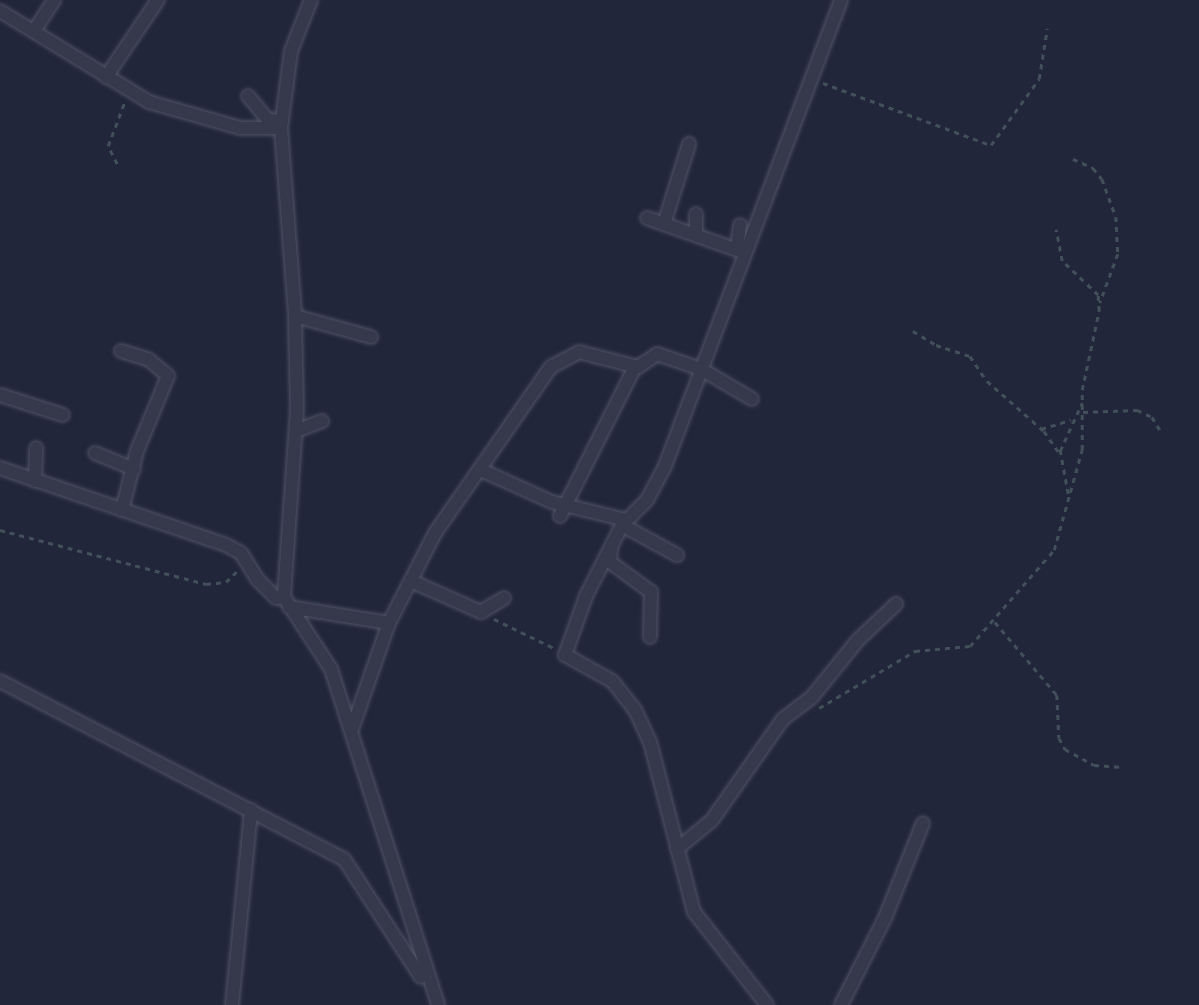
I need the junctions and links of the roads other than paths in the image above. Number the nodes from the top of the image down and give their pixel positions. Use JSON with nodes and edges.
{"nodes":[{"id":1,"x":54,"y":0,"type":"edge"},
{"id":2,"x":158,"y":0,"type":"edge"},
{"id":3,"x":311,"y":0,"type":"edge"},
{"id":4,"x":841,"y":0,"type":"edge"},
{"id":5,"x":0,"y":11,"type":"edge"},
{"id":6,"x":34,"y":31,"type":"junction"},
{"id":7,"x":106,"y":77,"type":"junction"},
{"id":8,"x":248,"y":96,"type":"dead end"},
{"id":9,"x":281,"y":125,"type":"junction"},
{"id":10,"x":689,"y":144,"type":"dead end"},
{"id":11,"x":696,"y":214,"type":"dead end"},
{"id":12,"x":647,"y":218,"type":"dead end"},
{"id":13,"x":664,"y":224,"type":"junction"},
{"id":14,"x":740,"y":225,"type":"dead end"},
{"id":15,"x":696,"y":234,"type":"junction"},
{"id":16,"x":740,"y":251,"type":"junction"},
{"id":17,"x":295,"y":316,"type":"junction"},
{"id":18,"x":371,"y":337,"type":"dead end"},
{"id":19,"x":121,"y":351,"type":"dead end"},
{"id":20,"x":635,"y":367,"type":"junction"},
{"id":21,"x":701,"y":369,"type":"junction"},
{"id":22,"x":0,"y":395,"type":"edge"},
{"id":23,"x":752,"y":399,"type":"dead end"},
{"id":24,"x":63,"y":415,"type":"dead end"},
{"id":25,"x":322,"y":421,"type":"dead end"},
{"id":26,"x":296,"y":431,"type":"junction"},
{"id":27,"x":36,"y":449,"type":"dead end"},
{"id":28,"x":95,"y":453,"type":"dead end"},
{"id":29,"x":0,"y":468,"type":"edge"},
{"id":30,"x":134,"y":469,"type":"junction"},
{"id":31,"x":481,"y":470,"type":"junction"},
{"id":32,"x":35,"y":481,"type":"junction"},
{"id":33,"x":122,"y":510,"type":"junction"},
{"id":34,"x":562,"y":511,"type":"junction"},
{"id":35,"x":624,"y":523,"type":"junction"},
{"id":36,"x":611,"y":549,"type":"junction"},
{"id":37,"x":677,"y":555,"type":"dead end"},
{"id":38,"x":411,"y":581,"type":"junction"},
{"id":39,"x":504,"y":598,"type":"dead end"},
{"id":40,"x":286,"y":602,"type":"junction"},
{"id":41,"x":896,"y":604,"type":"dead end"},
{"id":42,"x":389,"y":622,"type":"junction"},
{"id":43,"x":650,"y":637,"type":"dead end"},
{"id":44,"x":0,"y":681,"type":"edge"},
{"id":45,"x":352,"y":729,"type":"junction"},
{"id":46,"x":251,"y":810,"type":"junction"},
{"id":47,"x":923,"y":823,"type":"dead end"},
{"id":48,"x":677,"y":849,"type":"junction"},
{"id":49,"x":436,"y":1003,"type":"edge"},
{"id":50,"x":232,"y":1005,"type":"edge"},
{"id":51,"x":767,"y":1005,"type":"edge"},
{"id":52,"x":841,"y":1005,"type":"edge"}],
"edges":[{"from":1,"to":6,"type":"street"},
{"from":2,"to":7,"type":"street"},
{"from":3,"to":9,"type":"street"},
{"from":4,"to":16,"type":"street"},
{"from":5,"to":6,"type":"street"},
{"from":6,"to":7,"type":"street"},
{"from":7,"to":9,"type":"street"},
{"from":8,"to":9,"type":"street"},
{"from":9,"to":17,"type":"street"},
{"from":10,"to":13,"type":"street"},
{"from":11,"to":15,"type":"street"},
{"from":12,"to":13,"type":"street"},
{"from":13,"to":15,"type":"street"},
{"from":14,"to":16,"type":"street"},
{"from":15,"to":16,"type":"street"},
{"from":16,"to":21,"type":"street"},
{"from":17,"to":18,"type":"street"},
{"from":17,"to":26,"type":"street"},
{"from":19,"to":30,"type":"street"},
{"from":20,"to":21,"type":"street"},
{"from":20,"to":31,"type":"street"},
{"from":20,"to":34,"type":"street"},
{"from":21,"to":23,"type":"street"},
{"from":21,"to":35,"type":"street"},
{"from":22,"to":24,"type":"street"},
{"from":25,"to":26,"type":"street"},
{"from":26,"to":40,"type":"street"},
{"from":27,"to":32,"type":"street"},
{"from":28,"to":30,"type":"street"},
{"from":29,"to":32,"type":"street"},
{"from":30,"to":33,"type":"street"},
{"from":31,"to":34,"type":"street"},
{"from":31,"to":38,"type":"street"},
{"from":32,"to":33,"type":"street"},
{"from":33,"to":40,"type":"street"},
{"from":34,"to":35,"type":"street"},
{"from":35,"to":36,"type":"street"},
{"from":35,"to":37,"type":"street"},
{"from":36,"to":43,"type":"street"},
{"from":36,"to":48,"type":"street"},
{"from":38,"to":39,"type":"street"},
{"from":38,"to":42,"type":"street"},
{"from":40,"to":42,"type":"street"},
{"from":40,"to":45,"type":"street"},
{"from":41,"to":48,"type":"street"},
{"from":42,"to":45,"type":"street"},
{"from":44,"to":46,"type":"street"},
{"from":45,"to":49,"type":"street"},
{"from":46,"to":49,"type":"street"},
{"from":46,"to":50,"type":"street"},
{"from":47,"to":52,"type":"street"},
{"from":48,"to":51,"type":"street"}]}
